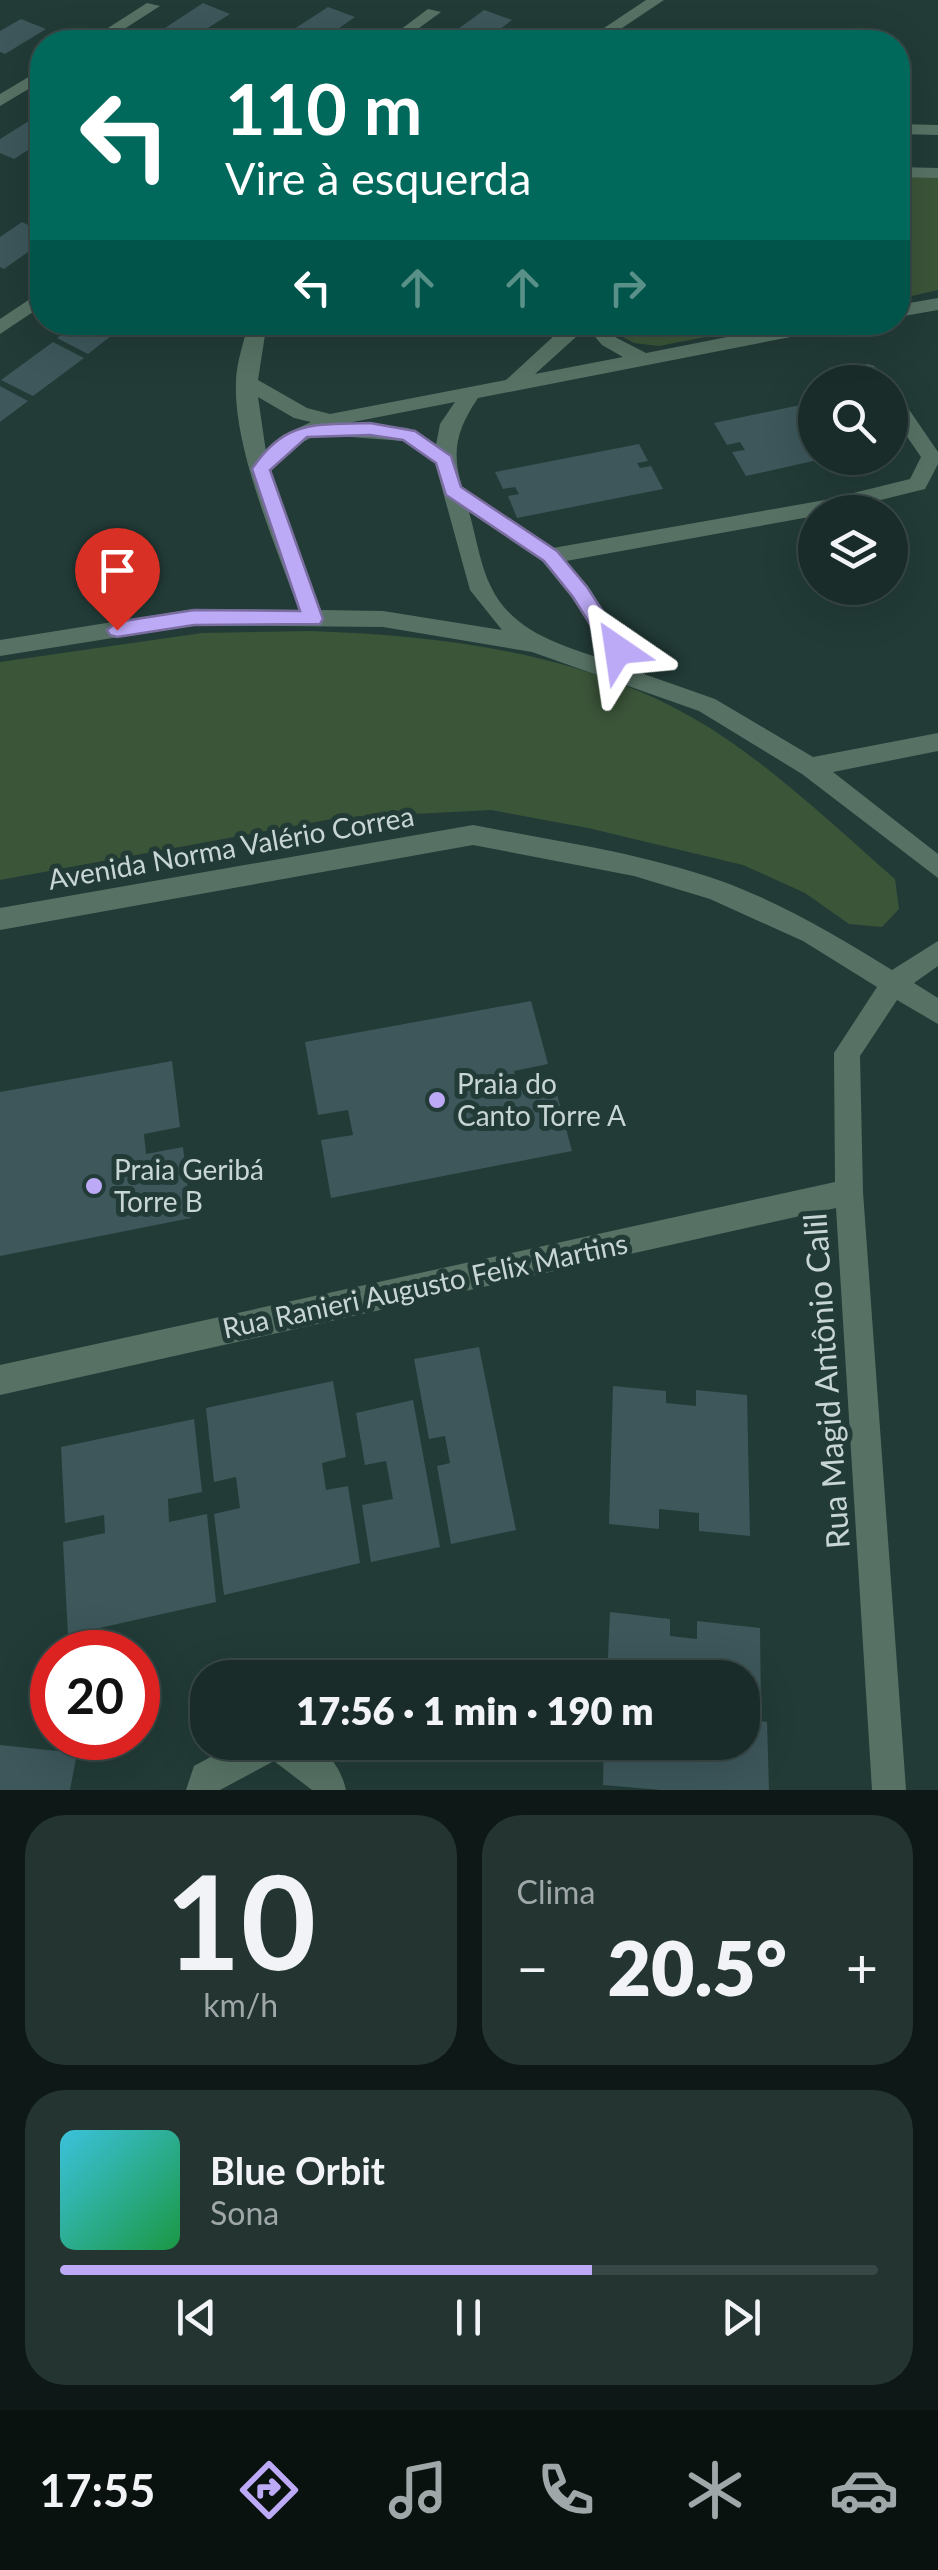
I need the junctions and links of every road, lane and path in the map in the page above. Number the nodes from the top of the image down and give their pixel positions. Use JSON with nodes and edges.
{"nodes":[{"id":1,"x":656,"y":0,"type":"edge"},
{"id":2,"x":152,"y":6,"type":"dead end"},
{"id":3,"x":434,"y":12,"type":"dead end"},
{"id":4,"x":113,"y":30,"type":"edge"},
{"id":5,"x":408,"y":30,"type":"edge"},
{"id":6,"x":610,"y":30,"type":"edge"},
{"id":7,"x":30,"y":82,"type":"edge"},
{"id":8,"x":0,"y":101,"type":"edge"},
{"id":9,"x":910,"y":129,"type":"edge"},
{"id":10,"x":938,"y":130,"type":"edge"},
{"id":11,"x":910,"y":172,"type":"edge"},
{"id":12,"x":938,"y":173,"type":"edge"},
{"id":13,"x":938,"y":304,"type":"edge"},
{"id":14,"x":30,"y":306,"type":"edge"},
{"id":15,"x":910,"y":309,"type":"edge"},
{"id":16,"x":0,"y":328,"type":"edge"},
{"id":17,"x":253,"y":335,"type":"edge"},
{"id":18,"x":567,"y":335,"type":"edge"},
{"id":19,"x":601,"y":335,"type":"edge"},
{"id":20,"x":769,"y":335,"type":"edge"},
{"id":21,"x":644,"y":359,"type":"junction"},
{"id":22,"x":245,"y":381,"type":"junction"},
{"id":23,"x":513,"y":383,"type":"junction"},
{"id":24,"x":470,"y":395,"type":"junction"},
{"id":25,"x":332,"y":420,"type":"junction"},
{"id":26,"x":908,"y":423,"type":"edge"},
{"id":27,"x":303,"y":432,"type":"junction"},
{"id":28,"x":444,"y":460,"type":"junction"},
{"id":29,"x":261,"y":469,"type":"junction"},
{"id":30,"x":452,"y":490,"type":"junction"},
{"id":31,"x":550,"y":556,"type":"junction"},
{"id":32,"x":313,"y":619,"type":"junction"},
{"id":33,"x":534,"y":644,"type":"junction"},
{"id":34,"x":0,"y":648,"type":"edge"},
{"id":35,"x":636,"y":680,"type":"junction"},
{"id":36,"x":938,"y":742,"type":"edge"},
{"id":37,"x":810,"y":767,"type":"junction"},
{"id":38,"x":938,"y":868,"type":"edge"},
{"id":39,"x":0,"y":919,"type":"edge"},
{"id":40,"x":938,"y":952,"type":"edge"},
{"id":41,"x":895,"y":982,"type":"junction"},
{"id":42,"x":938,"y":1012,"type":"edge"},
{"id":43,"x":850,"y":1192,"type":"junction"},
{"id":44,"x":0,"y":1380,"type":"edge"},
{"id":45,"x":240,"y":1760,"type":"edge"},
{"id":46,"x":301,"y":1760,"type":"edge"},
{"id":47,"x":203,"y":1790,"type":"edge"},
{"id":48,"x":329,"y":1790,"type":"edge"},
{"id":49,"x":889,"y":1790,"type":"edge"}],
"edges":[{"from":1,"to":6,"type":"street"},
{"from":2,"to":4,"type":"street"},
{"from":3,"to":5,"type":"street"},
{"from":7,"to":8,"type":"street"},
{"from":9,"to":10,"type":"street"},
{"from":11,"to":12,"type":"street"},
{"from":13,"to":15,"type":"street"},
{"from":14,"to":16,"type":"street"},
{"from":17,"to":22,"type":"street"},
{"from":18,"to":23,"type":"street"},
{"from":19,"to":21,"type":"street"},
{"from":20,"to":21,"type":"street"},
{"from":21,"to":23,"type":"street"},
{"from":22,"to":25,"type":"street"},
{"from":22,"to":29,"type":"street"},
{"from":23,"to":24,"type":"street"},
{"from":24,"to":25,"type":"street"},
{"from":24,"to":28,"type":"street"},
{"from":25,"to":27,"type":"street"},
{"from":26,"to":31,"type":"street"},
{"from":27,"to":28,"type":"street"},
{"from":27,"to":29,"type":"street"},
{"from":28,"to":30,"type":"street"},
{"from":29,"to":32,"type":"street"},
{"from":30,"to":31,"type":"street"},
{"from":30,"to":33,"type":"street"},
{"from":31,"to":35,"type":"street"},
{"from":32,"to":33,"type":"street"},
{"from":32,"to":34,"type":"street"},
{"from":33,"to":35,"type":"street"},
{"from":35,"to":37,"type":"street"},
{"from":36,"to":37,"type":"street"},
{"from":37,"to":38,"type":"street"},
{"from":39,"to":41,"type":"street","name":"Avenida Norma Valério Correa"},
{"from":40,"to":41,"type":"street"},
{"from":41,"to":42,"type":"street"},
{"from":41,"to":43,"type":"street","name":"Rua Magid Antônio Calil"},
{"from":43,"to":44,"type":"street","name":"Rua Ranieri Augusto Felix Martins"},
{"from":43,"to":49,"type":"street","name":"Rua Magid Antônio Calil"},
{"from":45,"to":47,"type":"street"},
{"from":46,"to":48,"type":"street"}]}
